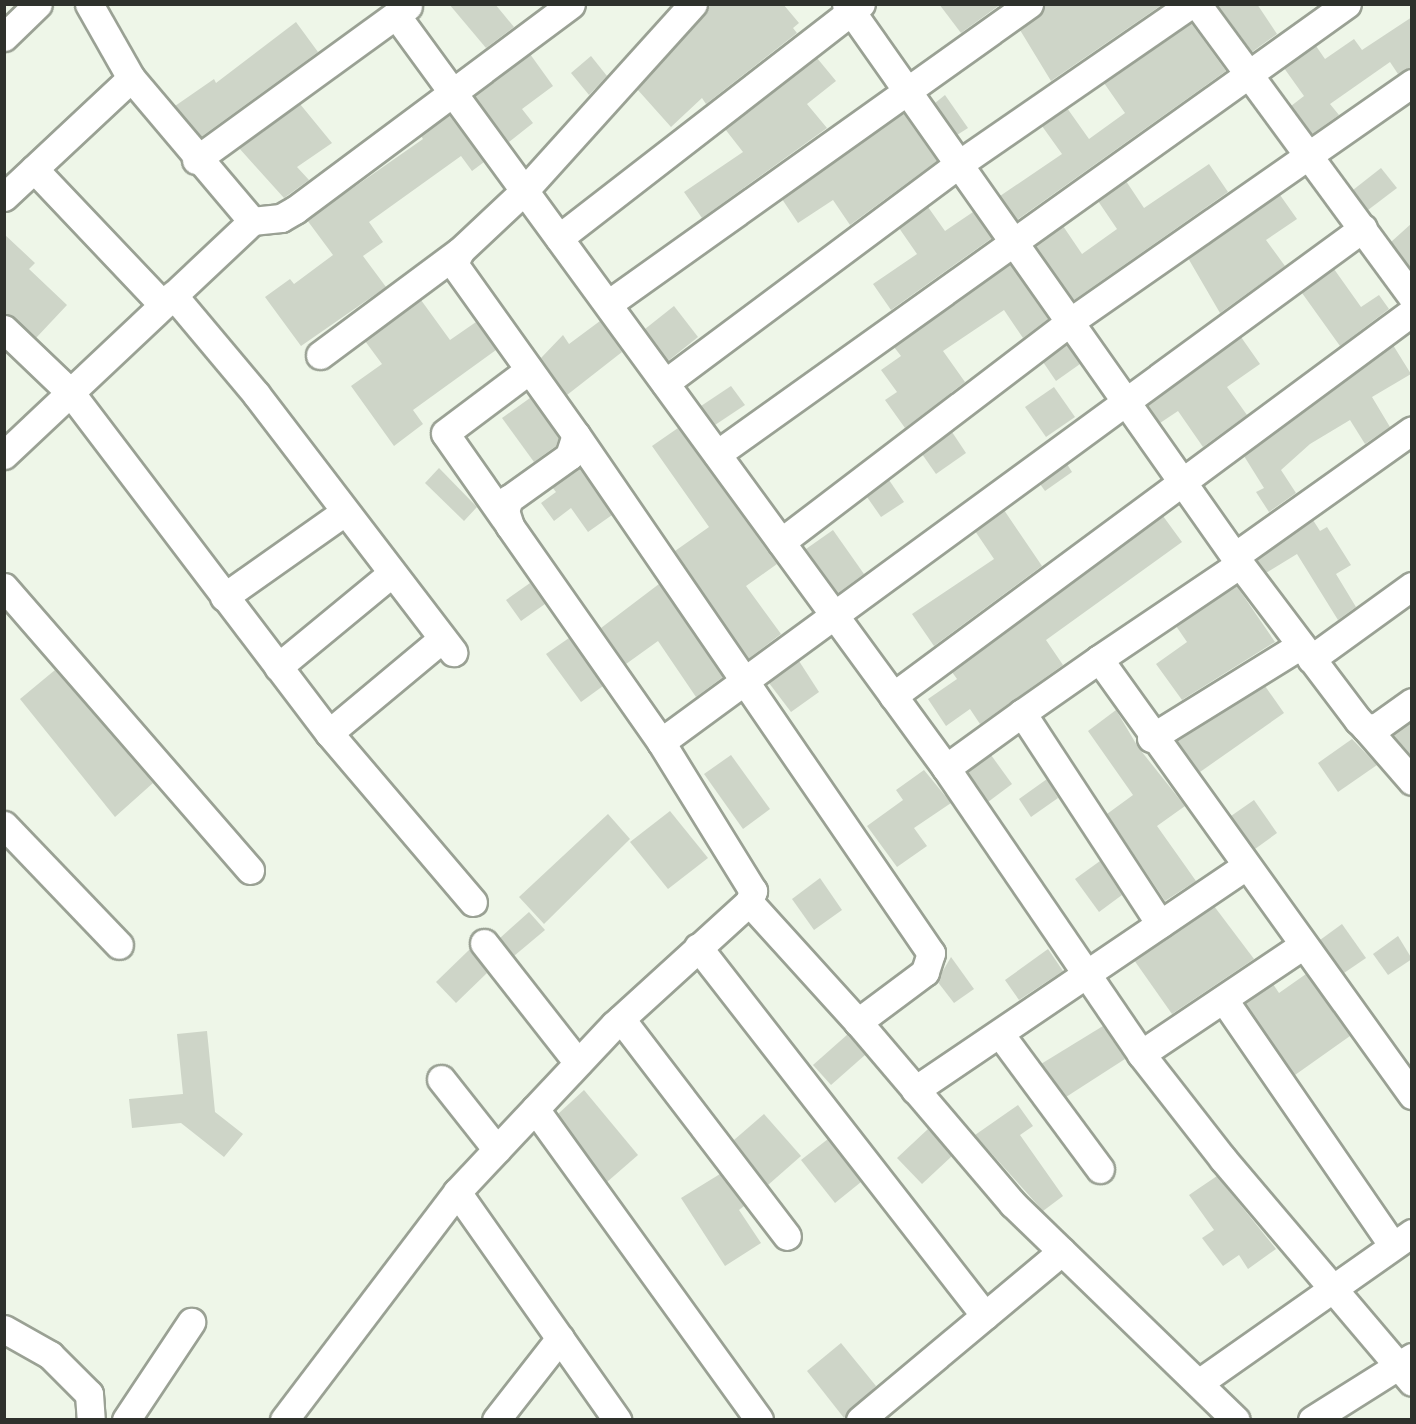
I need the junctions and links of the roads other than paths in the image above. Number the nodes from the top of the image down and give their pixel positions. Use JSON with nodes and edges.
{"nodes":[{"id":1,"x":38,"y":4,"type":"edge"},
{"id":2,"x":88,"y":4,"type":"edge"},
{"id":3,"x":571,"y":4,"type":"edge"},
{"id":4,"x":693,"y":4,"type":"edge"},
{"id":5,"x":1029,"y":4,"type":"edge"},
{"id":6,"x":1191,"y":4,"type":"edge"},
{"id":7,"x":1197,"y":4,"type":"edge"},
{"id":8,"x":1347,"y":4,"type":"edge"},
{"id":9,"x":853,"y":7,"type":"edge"},
{"id":10,"x":403,"y":10,"type":"edge"},
{"id":11,"x":4,"y":37,"type":"edge"},
{"id":12,"x":1249,"y":72,"type":"junction"},
{"id":13,"x":131,"y":78,"type":"junction"},
{"id":14,"x":1412,"y":83,"type":"edge"},
{"id":15,"x":904,"y":91,"type":"junction"},
{"id":16,"x":452,"y":93,"type":"junction"},
{"id":17,"x":1309,"y":157,"type":"junction"},
{"id":18,"x":196,"y":160,"type":"junction"},
{"id":19,"x":960,"y":164,"type":"junction"},
{"id":20,"x":34,"y":169,"type":"junction"},
{"id":21,"x":524,"y":191,"type":"junction"},
{"id":22,"x":4,"y":197,"type":"edge"},
{"id":23,"x":252,"y":221,"type":"junction"},
{"id":24,"x":1363,"y":228,"type":"junction"},
{"id":25,"x":559,"y":238,"type":"junction"},
{"id":26,"x":1016,"y":244,"type":"junction"},
{"id":27,"x":460,"y":251,"type":"junction"},
{"id":28,"x":1412,"y":297,"type":"edge"},
{"id":29,"x":168,"y":300,"type":"junction"},
{"id":30,"x":608,"y":304,"type":"junction"},
{"id":31,"x":1412,"y":312,"type":"edge"},
{"id":32,"x":1071,"y":321,"type":"junction"},
{"id":33,"x":9,"y":341,"type":"edge"},
{"id":34,"x":320,"y":355,"type":"dead end"},
{"id":35,"x":529,"y":370,"type":"junction"},
{"id":36,"x":665,"y":383,"type":"junction"},
{"id":37,"x":70,"y":392,"type":"junction"},
{"id":38,"x":1128,"y":400,"type":"junction"},
{"id":39,"x":1412,"y":430,"type":"edge"},
{"id":40,"x":576,"y":435,"type":"junction"},
{"id":41,"x":717,"y":454,"type":"junction"},
{"id":42,"x":4,"y":455,"type":"edge"},
{"id":43,"x":1185,"y":482,"type":"junction"},
{"id":44,"x":343,"y":513,"type":"junction"},
{"id":45,"x":510,"y":526,"type":"junction"},
{"id":46,"x":781,"y":542,"type":"junction"},
{"id":47,"x":1237,"y":560,"type":"junction"},
{"id":48,"x":391,"y":574,"type":"junction"},
{"id":49,"x":1412,"y":586,"type":"edge"},
{"id":50,"x":4,"y":587,"type":"edge"},
{"id":51,"x":224,"y":597,"type":"junction"},
{"id":52,"x":833,"y":613,"type":"junction"},
{"id":53,"x":1306,"y":652,"type":"junction"},
{"id":54,"x":1099,"y":659,"type":"junction"},
{"id":55,"x":278,"y":667,"type":"junction"},
{"id":56,"x":745,"y":681,"type":"junction"},
{"id":57,"x":893,"y":696,"type":"junction"},
{"id":58,"x":1412,"y":702,"type":"edge"},
{"id":59,"x":1022,"y":713,"type":"junction"},
{"id":60,"x":1366,"y":728,"type":"junction"},
{"id":61,"x":328,"y":733,"type":"junction"},
{"id":62,"x":1151,"y":738,"type":"junction"},
{"id":63,"x":661,"y":742,"type":"junction"},
{"id":64,"x":946,"y":768,"type":"junction"},
{"id":65,"x":1412,"y":781,"type":"edge"},
{"id":66,"x":4,"y":825,"type":"edge"},
{"id":67,"x":1244,"y":867,"type":"junction"},
{"id":68,"x":250,"y":870,"type":"dead end"},
{"id":69,"x":473,"y":902,"type":"dead end"},
{"id":70,"x":749,"y":902,"type":"junction"},
{"id":71,"x":1160,"y":924,"type":"junction"},
{"id":72,"x":484,"y":943,"type":"dead end"},
{"id":73,"x":119,"y":945,"type":"dead end"},
{"id":74,"x":1303,"y":945,"type":"junction"},
{"id":75,"x":698,"y":947,"type":"junction"},
{"id":76,"x":1087,"y":976,"type":"junction"},
{"id":77,"x":1224,"y":999,"type":"junction"},
{"id":78,"x":621,"y":1019,"type":"junction"},
{"id":79,"x":858,"y":1022,"type":"junction"},
{"id":80,"x":1000,"y":1034,"type":"junction"},
{"id":81,"x":1141,"y":1054,"type":"junction"},
{"id":82,"x":578,"y":1063,"type":"junction"},
{"id":83,"x":441,"y":1079,"type":"dead end"},
{"id":84,"x":915,"y":1090,"type":"junction"},
{"id":85,"x":1412,"y":1095,"type":"edge"},
{"id":86,"x":535,"y":1109,"type":"junction"},
{"id":87,"x":497,"y":1150,"type":"junction"},
{"id":88,"x":1100,"y":1169,"type":"dead end"},
{"id":89,"x":457,"y":1192,"type":"junction"},
{"id":90,"x":787,"y":1236,"type":"dead end"},
{"id":91,"x":1402,"y":1240,"type":"edge"},
{"id":92,"x":1062,"y":1251,"type":"junction"},
{"id":93,"x":1334,"y":1285,"type":"junction"},
{"id":94,"x":985,"y":1316,"type":"junction"},
{"id":95,"x":191,"y":1322,"type":"dead end"},
{"id":96,"x":4,"y":1329,"type":"edge"},
{"id":97,"x":560,"y":1338,"type":"junction"},
{"id":98,"x":1407,"y":1368,"type":"edge"},
{"id":99,"x":1200,"y":1382,"type":"junction"},
{"id":100,"x":91,"y":1419,"type":"edge"},
{"id":101,"x":126,"y":1419,"type":"edge"},
{"id":102,"x":284,"y":1419,"type":"edge"},
{"id":103,"x":496,"y":1419,"type":"edge"},
{"id":104,"x":617,"y":1419,"type":"edge"},
{"id":105,"x":759,"y":1419,"type":"edge"},
{"id":106,"x":860,"y":1419,"type":"edge"},
{"id":107,"x":1236,"y":1419,"type":"edge"},
{"id":108,"x":1312,"y":1419,"type":"edge"}],
"edges":[{"from":1,"to":11,"type":"street"},
{"from":2,"to":13,"type":"street"},
{"from":3,"to":16,"type":"street"},
{"from":4,"to":21,"type":"street"},
{"from":5,"to":15,"type":"street"},
{"from":6,"to":19,"type":"street"},
{"from":7,"to":12,"type":"street"},
{"from":8,"to":12,"type":"street"},
{"from":9,"to":15,"type":"street"},
{"from":9,"to":25,"type":"street"},
{"from":10,"to":16,"type":"street"},
{"from":10,"to":18,"type":"street"},
{"from":12,"to":17,"type":"street"},
{"from":12,"to":26,"type":"street"},
{"from":13,"to":18,"type":"street"},
{"from":13,"to":20,"type":"street"},
{"from":14,"to":17,"type":"street"},
{"from":15,"to":19,"type":"street"},
{"from":15,"to":30,"type":"street"},
{"from":16,"to":21,"type":"street"},
{"from":16,"to":23,"type":"street"},
{"from":17,"to":24,"type":"street"},
{"from":17,"to":32,"type":"street"},
{"from":18,"to":23,"type":"street"},
{"from":19,"to":26,"type":"street"},
{"from":19,"to":36,"type":"street"},
{"from":20,"to":22,"type":"street"},
{"from":20,"to":29,"type":"street"},
{"from":21,"to":25,"type":"street"},
{"from":21,"to":27,"type":"street"},
{"from":23,"to":29,"type":"street"},
{"from":24,"to":28,"type":"street"},
{"from":24,"to":38,"type":"street"},
{"from":25,"to":30,"type":"street"},
{"from":26,"to":32,"type":"street"},
{"from":26,"to":41,"type":"street"},
{"from":27,"to":34,"type":"street"},
{"from":27,"to":35,"type":"street"},
{"from":29,"to":37,"type":"street"},
{"from":29,"to":44,"type":"street"},
{"from":30,"to":36,"type":"street"},
{"from":31,"to":43,"type":"street"},
{"from":32,"to":38,"type":"street"},
{"from":32,"to":46,"type":"street"},
{"from":33,"to":37,"type":"street"},
{"from":35,"to":40,"type":"street"},
{"from":35,"to":45,"type":"street"},
{"from":36,"to":41,"type":"street"},
{"from":37,"to":42,"type":"street"},
{"from":37,"to":51,"type":"street"},
{"from":38,"to":43,"type":"street"},
{"from":38,"to":52,"type":"street"},
{"from":39,"to":47,"type":"street"},
{"from":40,"to":45,"type":"street"},
{"from":40,"to":56,"type":"street"},
{"from":41,"to":46,"type":"street"},
{"from":43,"to":47,"type":"street"},
{"from":43,"to":57,"type":"street"},
{"from":44,"to":48,"type":"street"},
{"from":44,"to":51,"type":"street"},
{"from":45,"to":63,"type":"street"},
{"from":46,"to":52,"type":"street"},
{"from":47,"to":53,"type":"street"},
{"from":47,"to":54,"type":"street"},
{"from":48,"to":55,"type":"street"},
{"from":48,"to":61,"type":"street"},
{"from":49,"to":53,"type":"street"},
{"from":50,"to":68,"type":"street"},
{"from":51,"to":55,"type":"street"},
{"from":52,"to":56,"type":"street"},
{"from":52,"to":57,"type":"street"},
{"from":53,"to":60,"type":"street"},
{"from":53,"to":62,"type":"street"},
{"from":54,"to":59,"type":"street"},
{"from":54,"to":62,"type":"street"},
{"from":55,"to":61,"type":"street"},
{"from":56,"to":63,"type":"street"},
{"from":56,"to":79,"type":"street"},
{"from":57,"to":64,"type":"street"},
{"from":58,"to":60,"type":"street"},
{"from":59,"to":64,"type":"street"},
{"from":59,"to":71,"type":"street"},
{"from":60,"to":65,"type":"street"},
{"from":61,"to":69,"type":"street"},
{"from":62,"to":67,"type":"street"},
{"from":63,"to":70,"type":"street"},
{"from":64,"to":76,"type":"street"},
{"from":66,"to":73,"type":"street"},
{"from":67,"to":71,"type":"street"},
{"from":67,"to":74,"type":"street"},
{"from":70,"to":75,"type":"street"},
{"from":70,"to":79,"type":"street"},
{"from":71,"to":76,"type":"street"},
{"from":72,"to":82,"type":"street"},
{"from":74,"to":77,"type":"street"},
{"from":74,"to":85,"type":"street"},
{"from":75,"to":78,"type":"street"},
{"from":75,"to":94,"type":"street"},
{"from":76,"to":80,"type":"street"},
{"from":76,"to":81,"type":"street"},
{"from":77,"to":81,"type":"street"},
{"from":77,"to":91,"type":"street"},
{"from":78,"to":82,"type":"street"},
{"from":78,"to":90,"type":"street"},
{"from":79,"to":84,"type":"street"},
{"from":80,"to":84,"type":"street"},
{"from":80,"to":88,"type":"street"},
{"from":81,"to":93,"type":"street"},
{"from":82,"to":86,"type":"street"},
{"from":83,"to":87,"type":"street"},
{"from":84,"to":92,"type":"street"},
{"from":86,"to":87,"type":"street"},
{"from":86,"to":105,"type":"street"},
{"from":87,"to":89,"type":"street"},
{"from":89,"to":97,"type":"street"},
{"from":89,"to":102,"type":"street"},
{"from":91,"to":93,"type":"street"},
{"from":92,"to":94,"type":"street"},
{"from":92,"to":99,"type":"street"},
{"from":93,"to":98,"type":"street"},
{"from":93,"to":99,"type":"street"},
{"from":94,"to":106,"type":"street"},
{"from":95,"to":101,"type":"street"},
{"from":96,"to":100,"type":"street"},
{"from":97,"to":103,"type":"street"},
{"from":97,"to":104,"type":"street"},
{"from":98,"to":108,"type":"street"},
{"from":99,"to":107,"type":"street"}]}
